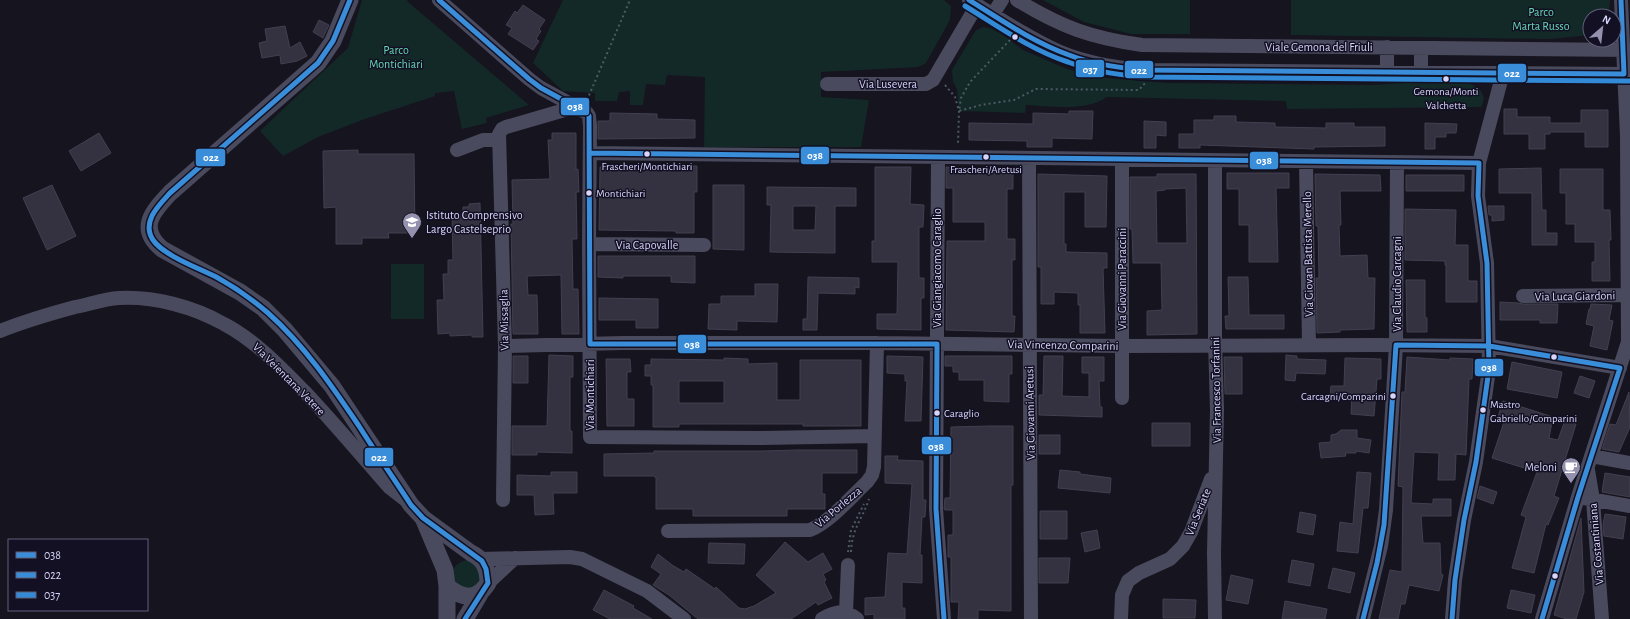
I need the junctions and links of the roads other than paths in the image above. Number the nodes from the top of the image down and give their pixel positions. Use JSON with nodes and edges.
{"nodes":[{"id":1,"x":350,"y":0,"type":"edge"},
{"id":2,"x":439,"y":0,"type":"edge"},
{"id":3,"x":1002,"y":0,"type":"edge"},
{"id":4,"x":1017,"y":0,"type":"edge"},
{"id":5,"x":1621,"y":0,"type":"edge"},
{"id":6,"x":973,"y":2,"type":"edge"},
{"id":7,"x":993,"y":14,"type":"junction"},
{"id":8,"x":1387,"y":47,"type":"junction"},
{"id":9,"x":1421,"y":48,"type":"junction"},
{"id":10,"x":1626,"y":50,"type":"edge"},
{"id":11,"x":1387,"y":73,"type":"junction"},
{"id":12,"x":1420,"y":73,"type":"junction"},
{"id":13,"x":1503,"y":73,"type":"junction"},
{"id":14,"x":1627,"y":74,"type":"edge"},
{"id":15,"x":827,"y":84,"type":"dead end"},
{"id":16,"x":579,"y":109,"type":"junction"},
{"id":17,"x":499,"y":140,"type":"junction"},
{"id":18,"x":457,"y":150,"type":"dead end"},
{"id":19,"x":590,"y":153,"type":"junction"},
{"id":20,"x":938,"y":157,"type":"junction"},
{"id":21,"x":1029,"y":158,"type":"junction"},
{"id":22,"x":1122,"y":160,"type":"junction"},
{"id":23,"x":1215,"y":162,"type":"junction"},
{"id":24,"x":1306,"y":162,"type":"junction"},
{"id":25,"x":1397,"y":162,"type":"junction"},
{"id":26,"x":1479,"y":163,"type":"junction"},
{"id":27,"x":1629,"y":232,"type":"edge"},
{"id":28,"x":589,"y":244,"type":"junction"},
{"id":29,"x":704,"y":245,"type":"dead end"},
{"id":30,"x":1629,"y":288,"type":"edge"},
{"id":31,"x":1523,"y":296,"type":"dead end"},
{"id":32,"x":0,"y":331,"type":"edge"},
{"id":33,"x":1629,"y":341,"type":"edge"},
{"id":34,"x":877,"y":343,"type":"junction"},
{"id":35,"x":590,"y":344,"type":"junction"},
{"id":36,"x":937,"y":344,"type":"junction"},
{"id":37,"x":1029,"y":344,"type":"junction"},
{"id":38,"x":1309,"y":345,"type":"junction"},
{"id":39,"x":1396,"y":345,"type":"junction"},
{"id":40,"x":505,"y":346,"type":"junction"},
{"id":41,"x":1122,"y":346,"type":"junction"},
{"id":42,"x":1215,"y":346,"type":"junction"},
{"id":43,"x":1489,"y":346,"type":"junction"},
{"id":44,"x":1620,"y":368,"type":"junction"},
{"id":45,"x":1122,"y":398,"type":"dead end"},
{"id":46,"x":875,"y":436,"type":"junction"},
{"id":47,"x":1589,"y":462,"type":"junction"},
{"id":48,"x":1630,"y":463,"type":"edge"},
{"id":49,"x":1216,"y":467,"type":"junction"},
{"id":50,"x":1578,"y":497,"type":"junction"},
{"id":51,"x":503,"y":500,"type":"dead end"},
{"id":52,"x":1593,"y":500,"type":"junction"},
{"id":53,"x":411,"y":504,"type":"junction"},
{"id":54,"x":1630,"y":506,"type":"edge"},
{"id":55,"x":423,"y":518,"type":"junction"},
{"id":56,"x":668,"y":531,"type":"dead end"},
{"id":57,"x":475,"y":556,"type":"junction"},
{"id":58,"x":515,"y":558,"type":"junction"},
{"id":59,"x":848,"y":565,"type":"road end"},
{"id":60,"x":446,"y":578,"type":"junction"},
{"id":61,"x":484,"y":588,"type":"junction"},
{"id":62,"x":851,"y":616,"type":"edge"},
{"id":63,"x":447,"y":619,"type":"edge"},
{"id":64,"x":465,"y":619,"type":"edge"},
{"id":65,"x":684,"y":619,"type":"edge"},
{"id":66,"x":822,"y":619,"type":"edge"},
{"id":67,"x":944,"y":619,"type":"edge"},
{"id":68,"x":1031,"y":619,"type":"edge"},
{"id":69,"x":1120,"y":619,"type":"edge"},
{"id":70,"x":1215,"y":619,"type":"edge"},
{"id":71,"x":1363,"y":619,"type":"edge"},
{"id":72,"x":1452,"y":619,"type":"edge"},
{"id":73,"x":1542,"y":619,"type":"edge"},
{"id":74,"x":1602,"y":619,"type":"edge"}],
"edges":[{"from":1,"to":53,"type":"street"},
{"from":2,"to":16,"type":"street"},
{"from":3,"to":7,"type":"street"},
{"from":4,"to":8,"type":"street","name":"Viale Gemona del Friuli"},
{"from":5,"to":10,"type":"street"},
{"from":6,"to":7,"type":"street","name":"Viale Gemona del Friuli"},
{"from":6,"to":15,"type":"street","name":"Via Lusevera"},
{"from":7,"to":11,"type":"street","name":"Viale Gemona del Friuli"},
{"from":8,"to":9,"type":"street","name":"Viale Gemona del Friuli"},
{"from":8,"to":11,"type":"street"},
{"from":9,"to":10,"type":"street","name":"Viale Gemona del Friuli"},
{"from":9,"to":12,"type":"street"},
{"from":10,"to":14,"type":"street"},
{"from":11,"to":12,"type":"street","name":"Viale Gemona del Friuli"},
{"from":12,"to":13,"type":"street","name":"Viale Gemona del Friuli"},
{"from":13,"to":14,"type":"street","name":"Viale Gemona del Friuli"},
{"from":13,"to":26,"type":"street"},
{"from":14,"to":27,"type":"street"},
{"from":16,"to":17,"type":"street"},
{"from":16,"to":19,"type":"street","name":"Via Montichiari"},
{"from":17,"to":18,"type":"street"},
{"from":17,"to":40,"type":"street","name":"Via Missaglia"},
{"from":19,"to":20,"type":"street"},
{"from":19,"to":28,"type":"street","name":"Via Montichiari"},
{"from":20,"to":21,"type":"street"},
{"from":20,"to":36,"type":"street","name":"Via Giangiacomo Caraglio"},
{"from":21,"to":22,"type":"street"},
{"from":21,"to":37,"type":"street","name":"Via Giovanni Aretusi"},
{"from":22,"to":23,"type":"street"},
{"from":22,"to":41,"type":"street","name":"Via Giovanni Paraccini"},
{"from":23,"to":24,"type":"street"},
{"from":23,"to":42,"type":"street","name":"Via Francesco Torfanini"},
{"from":24,"to":25,"type":"street"},
{"from":24,"to":38,"type":"street","name":"Via Giovan Battista Merello"},
{"from":25,"to":26,"type":"street"},
{"from":25,"to":39,"type":"street","name":"Via Claudio Carcagni"},
{"from":26,"to":43,"type":"street"},
{"from":27,"to":30,"type":"street"},
{"from":28,"to":29,"type":"street","name":"Via Capovalle"},
{"from":28,"to":35,"type":"street","name":"Via Montichiari"},
{"from":30,"to":31,"type":"street","name":"Via Luca Giardoni"},
{"from":30,"to":33,"type":"street"},
{"from":32,"to":53,"type":"street","name":"Via Veientana Vetere"},
{"from":33,"to":44,"type":"street"},
{"from":34,"to":35,"type":"street","name":"Via Vincenzo Comparini"},
{"from":34,"to":36,"type":"street","name":"Via Vincenzo Comparini"},
{"from":34,"to":46,"type":"street","name":"Via Porlezza"},
{"from":35,"to":40,"type":"street","name":"Via Vincenzo Comparini"},
{"from":35,"to":46,"type":"street","name":"Via Montichiari"},
{"from":36,"to":37,"type":"street","name":"Via Vincenzo Comparini"},
{"from":36,"to":67,"type":"street","name":"Via Giangiacomo Caraglio"},
{"from":37,"to":41,"type":"street","name":"Via Vincenzo Comparini"},
{"from":37,"to":68,"type":"street","name":"Via Giovanni Aretusi"},
{"from":38,"to":39,"type":"street","name":"Via Vincenzo Comparini"},
{"from":38,"to":42,"type":"street","name":"Via Vincenzo Comparini"},
{"from":39,"to":43,"type":"street","name":"Via Vincenzo Comparini"},
{"from":39,"to":71,"type":"street","name":"Via Claudio Carcagni"},
{"from":40,"to":51,"type":"street","name":"Via Missaglia"},
{"from":41,"to":42,"type":"street","name":"Via Vincenzo Comparini"},
{"from":41,"to":45,"type":"street","name":"Via Giovanni Paraccini"},
{"from":42,"to":49,"type":"street","name":"Via Francesco Torfanini"},
{"from":43,"to":44,"type":"street","name":"Via Vincenzo Comparini"},
{"from":43,"to":72,"type":"street"},
{"from":44,"to":47,"type":"street"},
{"from":46,"to":56,"type":"street","name":"Via Porlezza"},
{"from":47,"to":48,"type":"street"},
{"from":47,"to":50,"type":"street"},
{"from":47,"to":52,"type":"street","name":"Via Costantiniana"},
{"from":49,"to":69,"type":"street","name":"Via Seriate"},
{"from":49,"to":70,"type":"street","name":"Via Francesco Torfanini"},
{"from":50,"to":52,"type":"street"},
{"from":50,"to":73,"type":"street"},
{"from":52,"to":54,"type":"street"},
{"from":52,"to":74,"type":"street","name":"Via Costantiniana"},
{"from":53,"to":55,"type":"street"},
{"from":55,"to":57,"type":"street"},
{"from":55,"to":60,"type":"street"},
{"from":57,"to":58,"type":"street"},
{"from":57,"to":60,"type":"street"},
{"from":57,"to":61,"type":"street"},
{"from":58,"to":61,"type":"street"},
{"from":58,"to":65,"type":"street"},
{"from":59,"to":62,"type":"street"},
{"from":60,"to":61,"type":"street"},
{"from":60,"to":63,"type":"street"},
{"from":61,"to":64,"type":"street"},
{"from":62,"to":66,"type":"street"}]}
